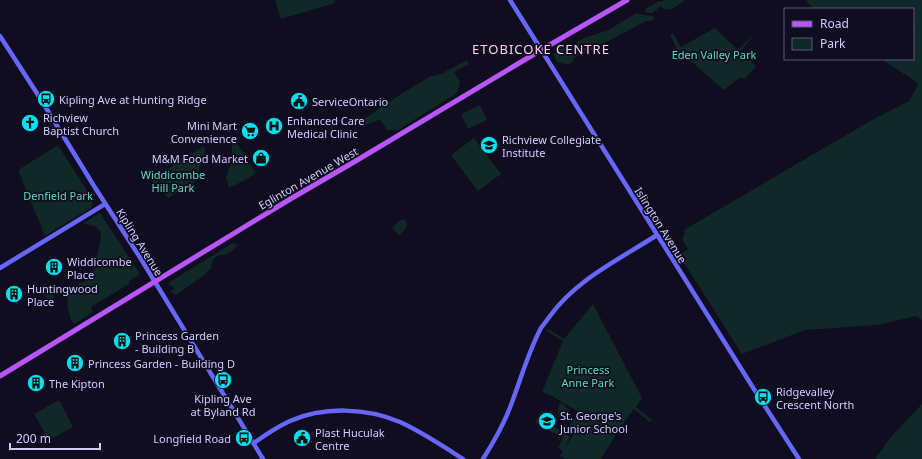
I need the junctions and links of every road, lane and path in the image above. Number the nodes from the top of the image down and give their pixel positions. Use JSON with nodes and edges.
{"nodes":[{"id":1,"x":510,"y":0,"type":"edge"},
{"id":2,"x":627,"y":0,"type":"edge"},
{"id":3,"x":0,"y":36,"type":"edge"},
{"id":4,"x":541,"y":50,"type":"junction"},
{"id":5,"x":105,"y":204,"type":"junction"},
{"id":6,"x":657,"y":235,"type":"junction"},
{"id":7,"x":0,"y":268,"type":"edge"},
{"id":8,"x":154,"y":282,"type":"junction"},
{"id":9,"x":0,"y":376,"type":"edge"},
{"id":10,"x":254,"y":443,"type":"junction"},
{"id":11,"x":264,"y":459,"type":"edge"},
{"id":12,"x":463,"y":459,"type":"edge"},
{"id":13,"x":484,"y":459,"type":"edge"},
{"id":14,"x":799,"y":459,"type":"edge"}],
"edges":[{"from":1,"to":4,"type":"main road","name":"Islington Avenue"},
{"from":2,"to":4,"type":"main road","name":"Eglinton Avenue West"},
{"from":3,"to":5,"type":"main road","name":"Kipling Avenue"},
{"from":4,"to":6,"type":"main road","name":"Islington Avenue"},
{"from":4,"to":8,"type":"main road","name":"Eglinton Avenue West"},
{"from":5,"to":7,"type":"main road"},
{"from":5,"to":8,"type":"main road","name":"Kipling Avenue"},
{"from":6,"to":13,"type":"main road"},
{"from":6,"to":14,"type":"main road","name":"Islington Avenue"},
{"from":8,"to":9,"type":"main road","name":"Eglinton Avenue West"},
{"from":8,"to":10,"type":"main road","name":"Kipling Avenue"},
{"from":10,"to":11,"type":"main road","name":"Kipling Avenue"},
{"from":10,"to":12,"type":"main road"}]}
